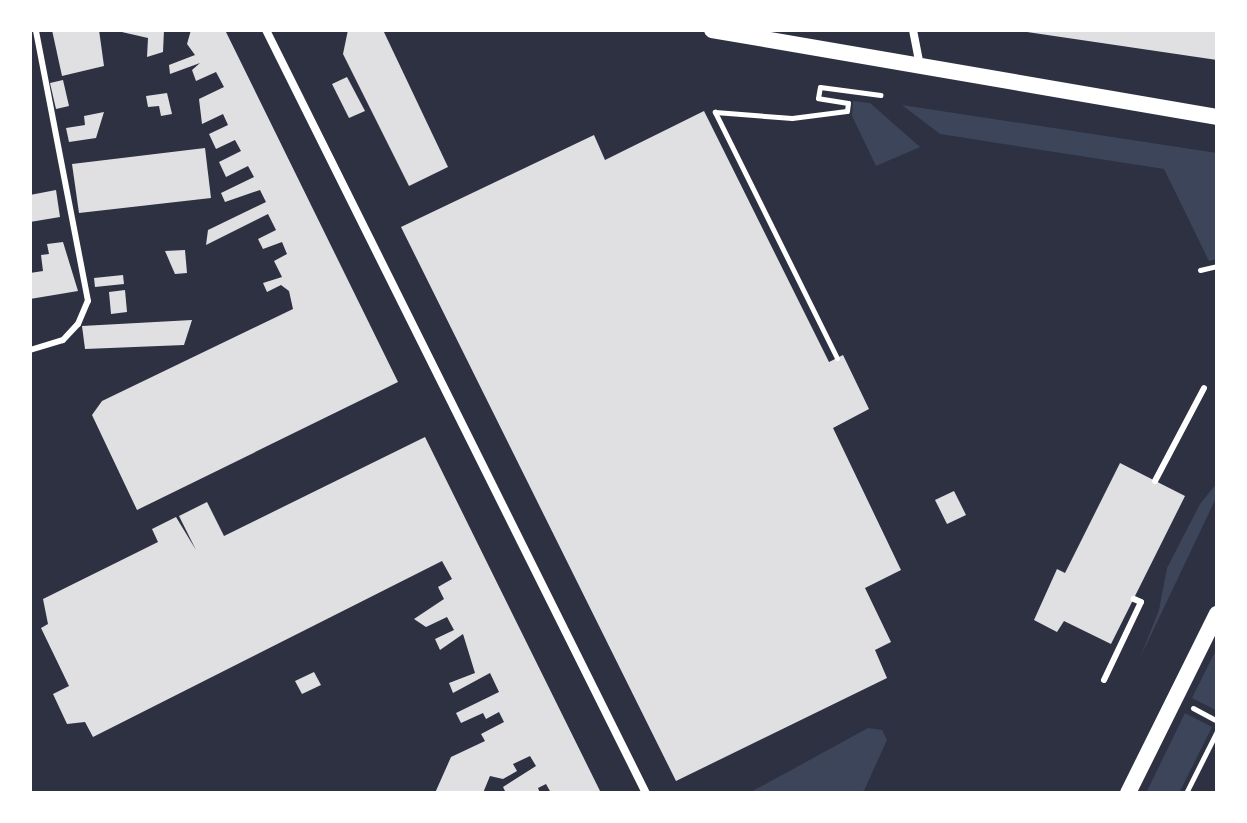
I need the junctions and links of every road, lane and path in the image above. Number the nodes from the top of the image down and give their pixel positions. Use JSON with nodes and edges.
{"nodes":[{"id":1,"x":36,"y":30,"type":"edge"},
{"id":2,"x":266,"y":30,"type":"edge"},
{"id":3,"x":712,"y":30,"type":"edge"},
{"id":4,"x":913,"y":30,"type":"edge"},
{"id":5,"x":921,"y":66,"type":"junction"},
{"id":6,"x":880,"y":95,"type":"dead end"},
{"id":7,"x":1217,"y":117,"type":"edge"},
{"id":8,"x":1217,"y":266,"type":"edge"},
{"id":9,"x":1200,"y":270,"type":"dead end"},
{"id":10,"x":30,"y":350,"type":"edge"},
{"id":11,"x":837,"y":358,"type":"dead end"},
{"id":12,"x":1204,"y":388,"type":"dead end"},
{"id":13,"x":1155,"y":481,"type":"dead end"},
{"id":14,"x":1134,"y":599,"type":"dead end"},
{"id":15,"x":1217,"y":614,"type":"edge"},
{"id":16,"x":1104,"y":680,"type":"dead end"},
{"id":17,"x":1217,"y":731,"type":"edge"},
{"id":18,"x":646,"y":793,"type":"edge"},
{"id":19,"x":1128,"y":793,"type":"edge"},
{"id":20,"x":1186,"y":793,"type":"edge"}],
"edges":[{"from":1,"to":10,"type":"lane"},
{"from":2,"to":18,"type":"street"},
{"from":3,"to":5,"type":"main road"},
{"from":4,"to":5,"type":"street"},
{"from":5,"to":7,"type":"main road"},
{"from":6,"to":11,"type":"path"},
{"from":8,"to":9,"type":"path"},
{"from":12,"to":13,"type":"lane"},
{"from":14,"to":16,"type":"lane"},
{"from":15,"to":19,"type":"main road"},
{"from":17,"to":20,"type":"path"}]}
